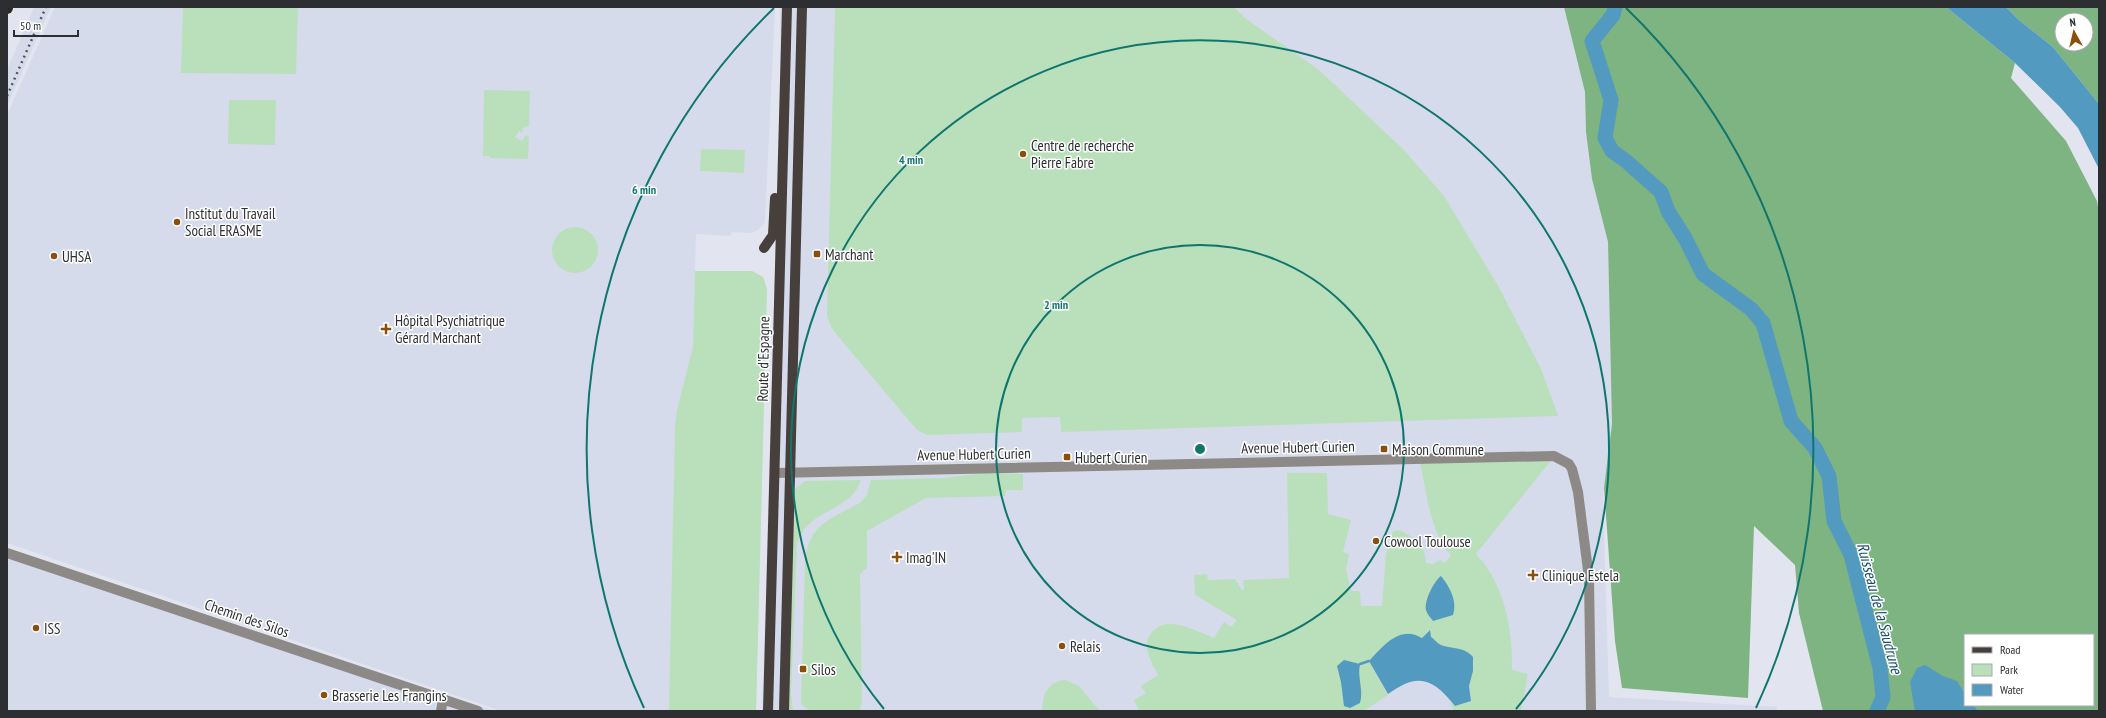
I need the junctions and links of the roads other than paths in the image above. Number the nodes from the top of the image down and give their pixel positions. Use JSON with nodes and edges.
{"nodes":[{"id":1,"x":787,"y":7,"type":"edge"},
{"id":2,"x":802,"y":7,"type":"edge"},
{"id":3,"x":782,"y":158,"type":"junction"},
{"id":4,"x":764,"y":248,"type":"dead end"},
{"id":5,"x":775,"y":473,"type":"junction"},
{"id":6,"x":790,"y":474,"type":"junction"},
{"id":7,"x":7,"y":553,"type":"edge"},
{"id":8,"x":443,"y":699,"type":"junction"},
{"id":9,"x":455,"y":707,"type":"edge"},
{"id":10,"x":442,"y":711,"type":"edge"},
{"id":11,"x":478,"y":711,"type":"edge"},
{"id":12,"x":768,"y":711,"type":"edge"},
{"id":13,"x":784,"y":711,"type":"edge"},
{"id":14,"x":1591,"y":711,"type":"edge"}],
"edges":[{"from":1,"to":3,"type":"main road","name":"Route d'Espagne"},
{"from":2,"to":6,"type":"main road","name":"Route d'Espagne"},
{"from":3,"to":4,"type":"main road"},
{"from":3,"to":5,"type":"main road","name":"Route d'Espagne"},
{"from":5,"to":6,"type":"street","name":"Avenue Hubert Curien"},
{"from":5,"to":12,"type":"main road","name":"Route d'Espagne"},
{"from":6,"to":13,"type":"main road","name":"Route d'Espagne"},
{"from":6,"to":14,"type":"street","name":"Avenue Hubert Curien"},
{"from":7,"to":8,"type":"street","name":"Chemin des Silos"},
{"from":8,"to":9,"type":"street","name":"Chemin des Silos"},
{"from":8,"to":10,"type":"street"},
{"from":9,"to":11,"type":"street","name":"Chemin des Silos"}]}
